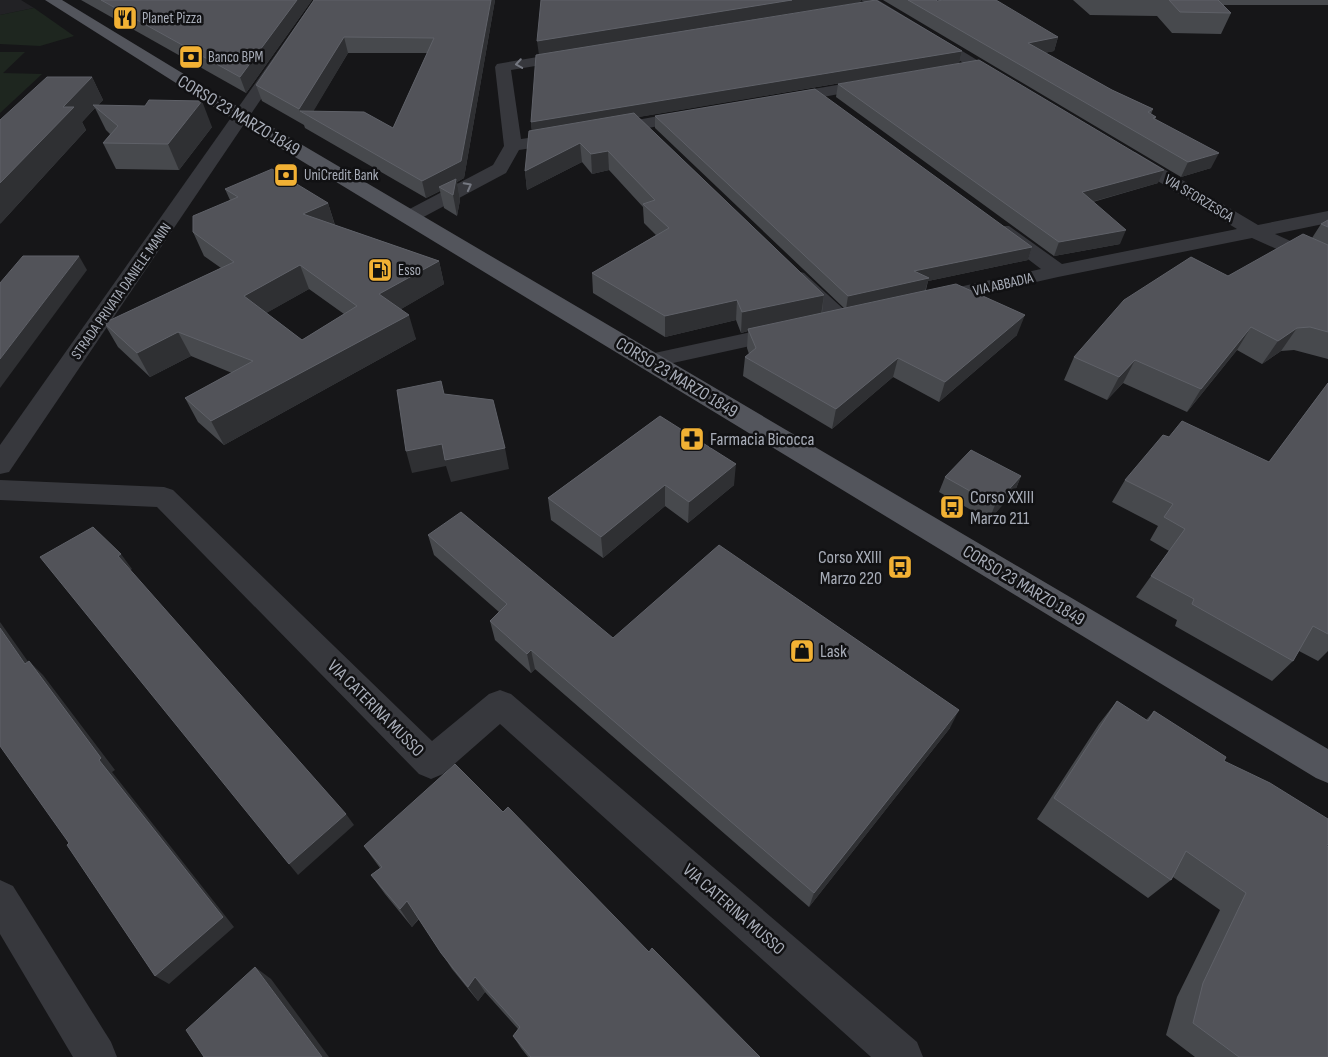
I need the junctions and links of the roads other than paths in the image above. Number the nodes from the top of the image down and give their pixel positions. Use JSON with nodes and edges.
{"nodes":[{"id":1,"x":52,"y":0,"type":"edge"},
{"id":2,"x":321,"y":0,"type":"edge"},
{"id":3,"x":867,"y":5,"type":"edge"},
{"id":4,"x":592,"y":52,"type":"edge"},
{"id":5,"x":978,"y":66,"type":"junction"},
{"id":6,"x":955,"y":70,"type":"edge"},
{"id":7,"x":886,"y":82,"type":"edge"},
{"id":8,"x":1012,"y":86,"type":"edge"},
{"id":9,"x":817,"y":94,"type":"junction"},
{"id":10,"x":770,"y":102,"type":"edge"},
{"id":11,"x":834,"y":105,"type":"edge"},
{"id":12,"x":705,"y":113,"type":"edge"},
{"id":13,"x":242,"y":116,"type":"junction"},
{"id":14,"x":512,"y":146,"type":"junction"},
{"id":15,"x":1113,"y":147,"type":"edge"},
{"id":16,"x":409,"y":217,"type":"junction"},
{"id":17,"x":1328,"y":217,"type":"edge"},
{"id":18,"x":986,"y":218,"type":"edge"},
{"id":19,"x":1255,"y":232,"type":"junction"},
{"id":20,"x":786,"y":266,"type":"edge"},
{"id":21,"x":1328,"y":266,"type":"edge"},
{"id":22,"x":1058,"y":271,"type":"junction"},
{"id":23,"x":917,"y":303,"type":"edge"},
{"id":24,"x":650,"y":361,"type":"junction"},
{"id":25,"x":0,"y":465,"type":"edge"},
{"id":26,"x":0,"y":490,"type":"edge"},
{"id":27,"x":1328,"y":768,"type":"edge"},
{"id":28,"x":0,"y":899,"type":"edge"},
{"id":29,"x":96,"y":1057,"type":"edge"},
{"id":30,"x":902,"y":1057,"type":"edge"}],
"edges":[{"from":1,"to":13,"type":"main road","name":"CORSO 23 MARZO 1849"},
{"from":2,"to":13,"type":"street","name":"STRADA PRIVATA DANIELE MANIN"},
{"from":3,"to":5,"type":"street"},
{"from":4,"to":14,"type":"street","one_way":true},
{"from":5,"to":6,"type":"street"},
{"from":5,"to":8,"type":"street"},
{"from":7,"to":9,"type":"street"},
{"from":9,"to":10,"type":"street"},
{"from":9,"to":11,"type":"street"},
{"from":12,"to":14,"type":"street"},
{"from":13,"to":16,"type":"main road","name":"CORSO 23 MARZO 1849"},
{"from":13,"to":25,"type":"street","name":"STRADA PRIVATA DANIELE MANIN"},
{"from":16,"to":14,"type":"street","one_way":true},
{"from":15,"to":19,"type":"street","name":"VIA SFORZESCA"},
{"from":16,"to":24,"type":"main road","name":"CORSO 23 MARZO 1849"},
{"from":17,"to":19,"type":"street","name":"VIA ABBADIA"},
{"from":18,"to":22,"type":"street"},
{"from":19,"to":21,"type":"street","name":"VIA SFORZESCA"},
{"from":19,"to":22,"type":"street","name":"VIA ABBADIA"},
{"from":20,"to":24,"type":"street"},
{"from":22,"to":23,"type":"street","name":"VIA ABBADIA"},
{"from":24,"to":27,"type":"main road","name":"CORSO 23 MARZO 1849"},
{"from":26,"to":30,"type":"street","name":"VIA CATERINA MUSSO"},
{"from":28,"to":29,"type":"street"}]}
